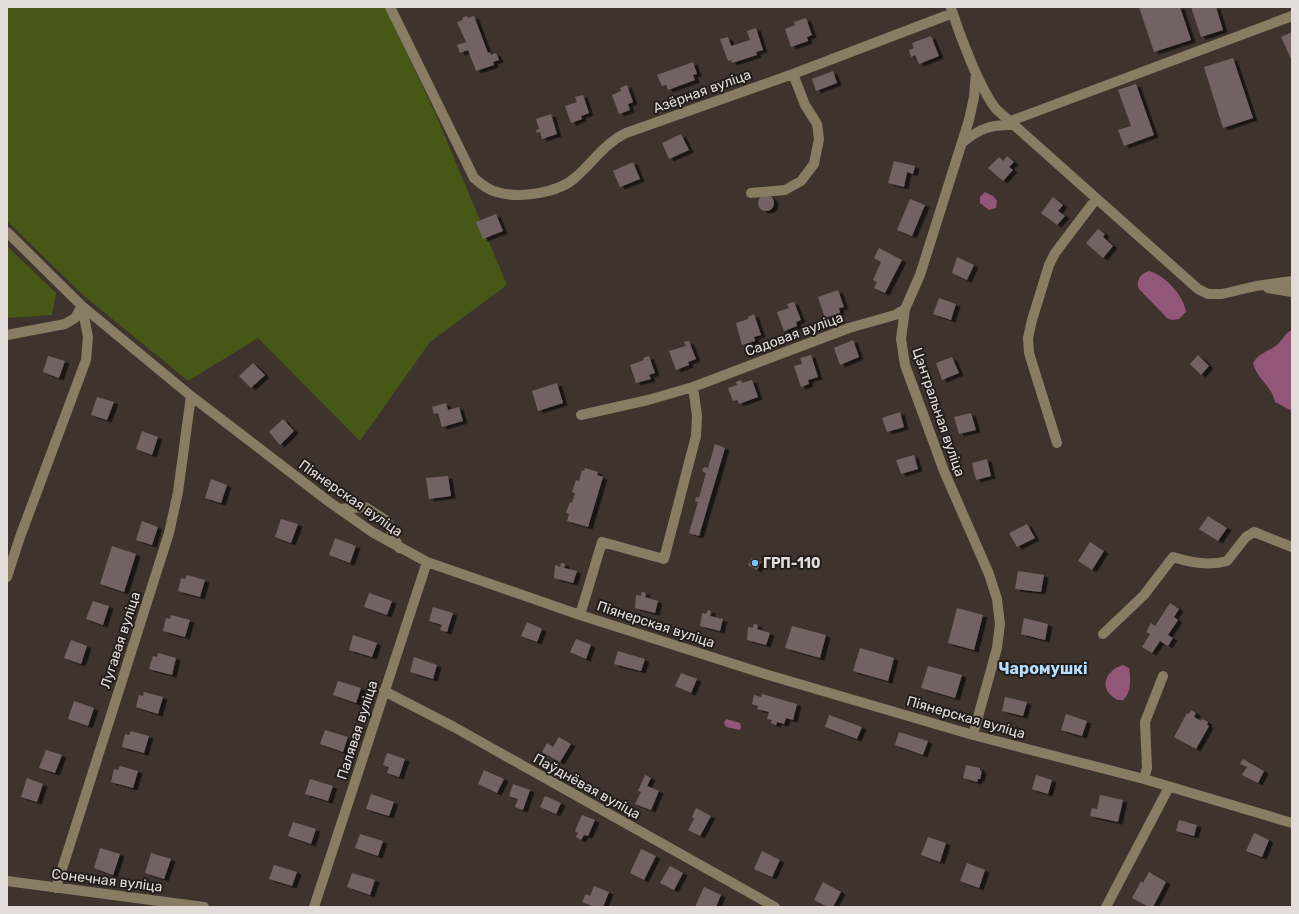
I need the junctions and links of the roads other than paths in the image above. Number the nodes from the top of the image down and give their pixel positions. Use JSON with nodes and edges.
{"nodes":[{"id":1,"x":390,"y":7,"type":"edge"},
{"id":2,"x":952,"y":10,"type":"edge"},
{"id":3,"x":1292,"y":16,"type":"edge"},
{"id":4,"x":976,"y":73,"type":"junction"},
{"id":5,"x":793,"y":74,"type":"junction"},
{"id":6,"x":1010,"y":124,"type":"junction"},
{"id":7,"x":962,"y":143,"type":"junction"},
{"id":8,"x":751,"y":193,"type":"dead end"},
{"id":9,"x":1096,"y":199,"type":"junction"},
{"id":10,"x":7,"y":232,"type":"edge"},
{"id":11,"x":1292,"y":282,"type":"edge"},
{"id":12,"x":1256,"y":286,"type":"junction"},
{"id":13,"x":1292,"y":292,"type":"edge"},
{"id":14,"x":82,"y":306,"type":"junction"},
{"id":15,"x":905,"y":309,"type":"junction"},
{"id":16,"x":7,"y":335,"type":"edge"},
{"id":17,"x":693,"y":387,"type":"junction"},
{"id":18,"x":191,"y":396,"type":"junction"},
{"id":19,"x":581,"y":415,"type":"dead end"},
{"id":20,"x":1057,"y":443,"type":"dead end"},
{"id":21,"x":339,"y":509,"type":"junction"},
{"id":22,"x":1292,"y":547,"type":"edge"},
{"id":23,"x":399,"y":548,"type":"junction"},
{"id":24,"x":427,"y":562,"type":"junction"},
{"id":25,"x":7,"y":577,"type":"edge"},
{"id":26,"x":580,"y":615,"type":"junction"},
{"id":27,"x":1103,"y":634,"type":"dead end"},
{"id":28,"x":1163,"y":676,"type":"dead end"},
{"id":29,"x":384,"y":691,"type":"junction"},
{"id":30,"x":973,"y":735,"type":"junction"},
{"id":31,"x":1144,"y":779,"type":"junction"},
{"id":32,"x":1169,"y":787,"type":"junction"},
{"id":33,"x":1292,"y":823,"type":"edge"},
{"id":34,"x":7,"y":882,"type":"edge"},
{"id":35,"x":56,"y":888,"type":"junction"},
{"id":36,"x":204,"y":907,"type":"edge"},
{"id":37,"x":314,"y":907,"type":"edge"},
{"id":38,"x":775,"y":907,"type":"edge"},
{"id":39,"x":1106,"y":907,"type":"edge"}],
"edges":[{"from":1,"to":5,"type":"street","name":"Азёрная вуліца"},
{"from":2,"to":4,"type":"street","name":"Цэнтральная вуліца"},
{"from":2,"to":5,"type":"street","name":"Азёрная вуліца"},
{"from":3,"to":6,"type":"street"},
{"from":4,"to":6,"type":"street","name":"Цэнтральная вуліца"},
{"from":4,"to":7,"type":"street","name":"Цэнтральная вуліца"},
{"from":5,"to":8,"type":"street"},
{"from":6,"to":7,"type":"street"},
{"from":6,"to":9,"type":"street","name":"Цэнтральная вуліца"},
{"from":7,"to":15,"type":"street","name":"Цэнтральная вуліца"},
{"from":9,"to":12,"type":"street","name":"Цэнтральная вуліца"},
{"from":9,"to":20,"type":"street"},
{"from":10,"to":14,"type":"street","name":"Піянерская вуліца"},
{"from":11,"to":12,"type":"street","name":"Цэнтральная вуліца"},
{"from":12,"to":13,"type":"street"},
{"from":14,"to":16,"type":"street"},
{"from":14,"to":18,"type":"street","name":"Піянерская вуліца"},
{"from":14,"to":25,"type":"street"},
{"from":15,"to":17,"type":"street","name":"Садовая вуліца"},
{"from":15,"to":30,"type":"street","name":"Цэнтральная вуліца"},
{"from":17,"to":19,"type":"street","name":"Садовая вуліца"},
{"from":17,"to":26,"type":"street"},
{"from":18,"to":21,"type":"street","name":"Піянерская вуліца"},
{"from":18,"to":35,"type":"street","name":"Лугавая вуліца"},
{"from":21,"to":23,"type":"street","name":"Піянерская вуліца"},
{"from":21,"to":23,"type":"street"},
{"from":22,"to":27,"type":"street"},
{"from":23,"to":24,"type":"street","name":"Піянерская вуліца"},
{"from":24,"to":26,"type":"street","name":"Піянерская вуліца"},
{"from":24,"to":29,"type":"street","name":"Палявая вуліца"},
{"from":26,"to":30,"type":"street","name":"Піянерская вуліца"},
{"from":28,"to":31,"type":"street"},
{"from":29,"to":37,"type":"street","name":"Палявая вуліца"},
{"from":29,"to":38,"type":"street","name":"Паўднёвая вуліца"},
{"from":30,"to":31,"type":"street","name":"Піянерская вуліца"},
{"from":31,"to":32,"type":"street","name":"Піянерская вуліца"},
{"from":32,"to":33,"type":"street","name":"Піянерская вуліца"},
{"from":32,"to":39,"type":"street"},
{"from":34,"to":35,"type":"street","name":"Сонечная вуліца"},
{"from":35,"to":36,"type":"street","name":"Сонечная вуліца"}]}
